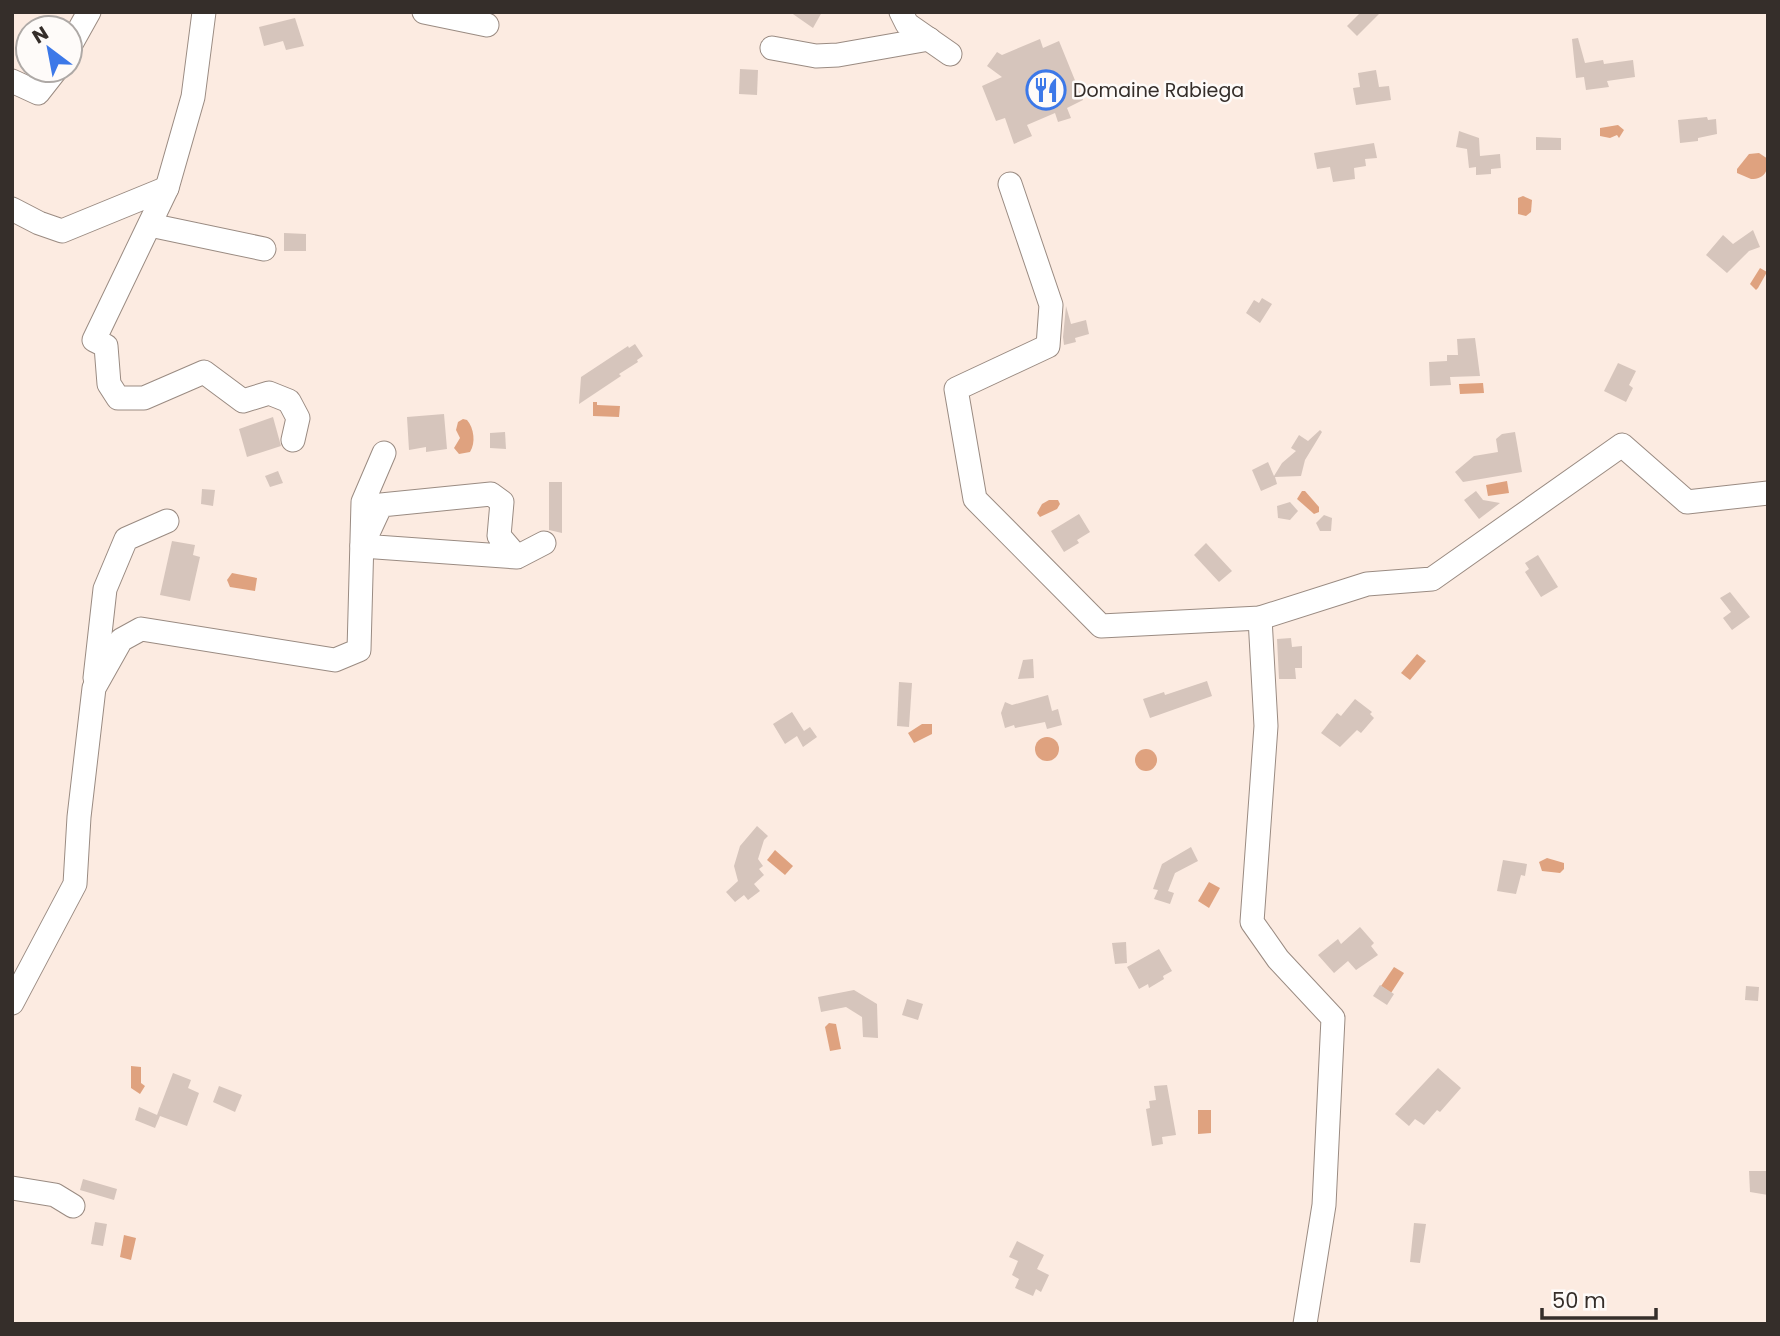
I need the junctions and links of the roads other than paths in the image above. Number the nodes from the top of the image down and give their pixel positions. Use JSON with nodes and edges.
{"nodes":[{"id":1,"x":204,"y":12,"type":"edge"},
{"id":2,"x":425,"y":12,"type":"edge"},
{"id":3,"x":901,"y":12,"type":"edge"},
{"id":4,"x":487,"y":25,"type":"dead end"},
{"id":5,"x":929,"y":39,"type":"junction"},
{"id":6,"x":772,"y":48,"type":"dead end"},
{"id":7,"x":950,"y":54,"type":"dead end"},
{"id":8,"x":18,"y":84,"type":"edge"},
{"id":9,"x":45,"y":84,"type":"edge"},
{"id":10,"x":1010,"y":184,"type":"dead end"},
{"id":11,"x":167,"y":188,"type":"junction"},
{"id":12,"x":12,"y":209,"type":"edge"},
{"id":13,"x":150,"y":225,"type":"junction"},
{"id":14,"x":264,"y":249,"type":"dead end"},
{"id":15,"x":293,"y":440,"type":"dead end"},
{"id":16,"x":384,"y":453,"type":"dead end"},
{"id":17,"x":1768,"y":493,"type":"edge"},
{"id":18,"x":167,"y":521,"type":"dead end"},
{"id":19,"x":544,"y":543,"type":"dead end"},
{"id":20,"x":362,"y":546,"type":"junction"},
{"id":21,"x":517,"y":557,"type":"junction"},
{"id":22,"x":1260,"y":618,"type":"junction"},
{"id":23,"x":94,"y":688,"type":"junction"},
{"id":24,"x":14,"y":996,"type":"edge"},
{"id":25,"x":12,"y":1188,"type":"edge"},
{"id":26,"x":73,"y":1206,"type":"dead end"},
{"id":27,"x":1305,"y":1324,"type":"edge"}],
"edges":[{"from":1,"to":11,"type":"street"},
{"from":2,"to":4,"type":"street"},
{"from":3,"to":5,"type":"street"},
{"from":5,"to":6,"type":"street"},
{"from":5,"to":7,"type":"street"},
{"from":8,"to":9,"type":"street"},
{"from":10,"to":22,"type":"street"},
{"from":11,"to":12,"type":"street"},
{"from":11,"to":13,"type":"street"},
{"from":13,"to":14,"type":"street"},
{"from":13,"to":15,"type":"street"},
{"from":16,"to":20,"type":"street"},
{"from":17,"to":22,"type":"street"},
{"from":18,"to":23,"type":"street"},
{"from":19,"to":21,"type":"street"},
{"from":20,"to":21,"type":"street"},
{"from":20,"to":21,"type":"street"},
{"from":20,"to":23,"type":"street"},
{"from":22,"to":27,"type":"street"},
{"from":23,"to":24,"type":"street"},
{"from":25,"to":26,"type":"street"}]}
